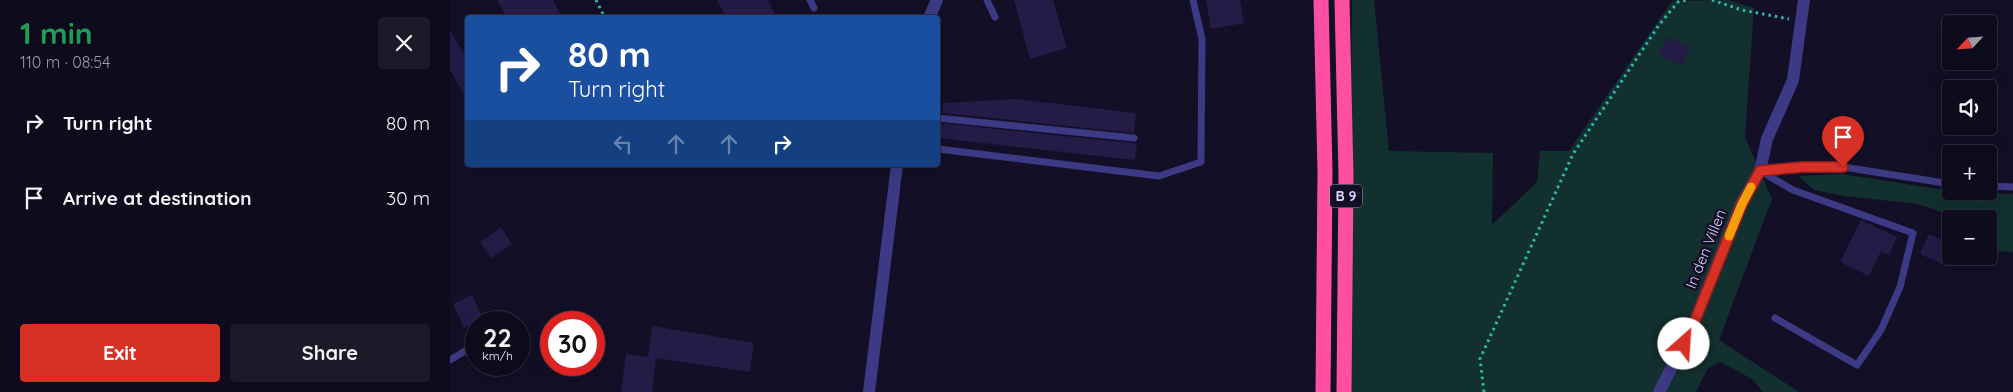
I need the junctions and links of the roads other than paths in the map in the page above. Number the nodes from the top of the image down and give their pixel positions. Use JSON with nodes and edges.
{"nodes":[{"id":1,"x":810,"y":0,"type":"edge"},
{"id":2,"x":937,"y":0,"type":"edge"},
{"id":3,"x":987,"y":0,"type":"edge"},
{"id":4,"x":1193,"y":0,"type":"edge"},
{"id":5,"x":1321,"y":0,"type":"edge"},
{"id":6,"x":1342,"y":0,"type":"edge"},
{"id":7,"x":1804,"y":0,"type":"edge"},
{"id":8,"x":814,"y":8,"type":"dead end"},
{"id":9,"x":931,"y":15,"type":"edge"},
{"id":10,"x":995,"y":17,"type":"dead end"},
{"id":11,"x":940,"y":118,"type":"edge"},
{"id":12,"x":1134,"y":138,"type":"dead end"},
{"id":13,"x":940,"y":149,"type":"edge"},
{"id":14,"x":897,"y":167,"type":"edge"},
{"id":15,"x":1760,"y":171,"type":"junction"},
{"id":16,"x":1942,"y":183,"type":"edge"},
{"id":17,"x":1997,"y":186,"type":"edge"},
{"id":18,"x":2013,"y":187,"type":"edge"},
{"id":19,"x":1775,"y":318,"type":"dead end"},
{"id":20,"x":465,"y":351,"type":"edge"},
{"id":21,"x":450,"y":360,"type":"edge"},
{"id":22,"x":869,"y":392,"type":"edge"},
{"id":23,"x":1323,"y":392,"type":"edge"},
{"id":24,"x":1344,"y":392,"type":"edge"},
{"id":25,"x":1659,"y":392,"type":"edge"}],
"edges":[{"from":1,"to":8,"type":"lane"},
{"from":2,"to":9,"type":"street"},
{"from":3,"to":10,"type":"lane"},
{"from":4,"to":13,"type":"lane"},
{"from":5,"to":23,"type":"highway","number":"B 9"},
{"from":6,"to":24,"type":"highway","number":"B 9"},
{"from":7,"to":15,"type":"street","name":"In den Villen"},
{"from":11,"to":12,"type":"lane"},
{"from":14,"to":22,"type":"street"},
{"from":15,"to":16,"type":"lane"},
{"from":15,"to":19,"type":"lane"},
{"from":15,"to":25,"type":"street","name":"In den Villen"},
{"from":17,"to":18,"type":"lane"},
{"from":20,"to":21,"type":"lane"}]}
